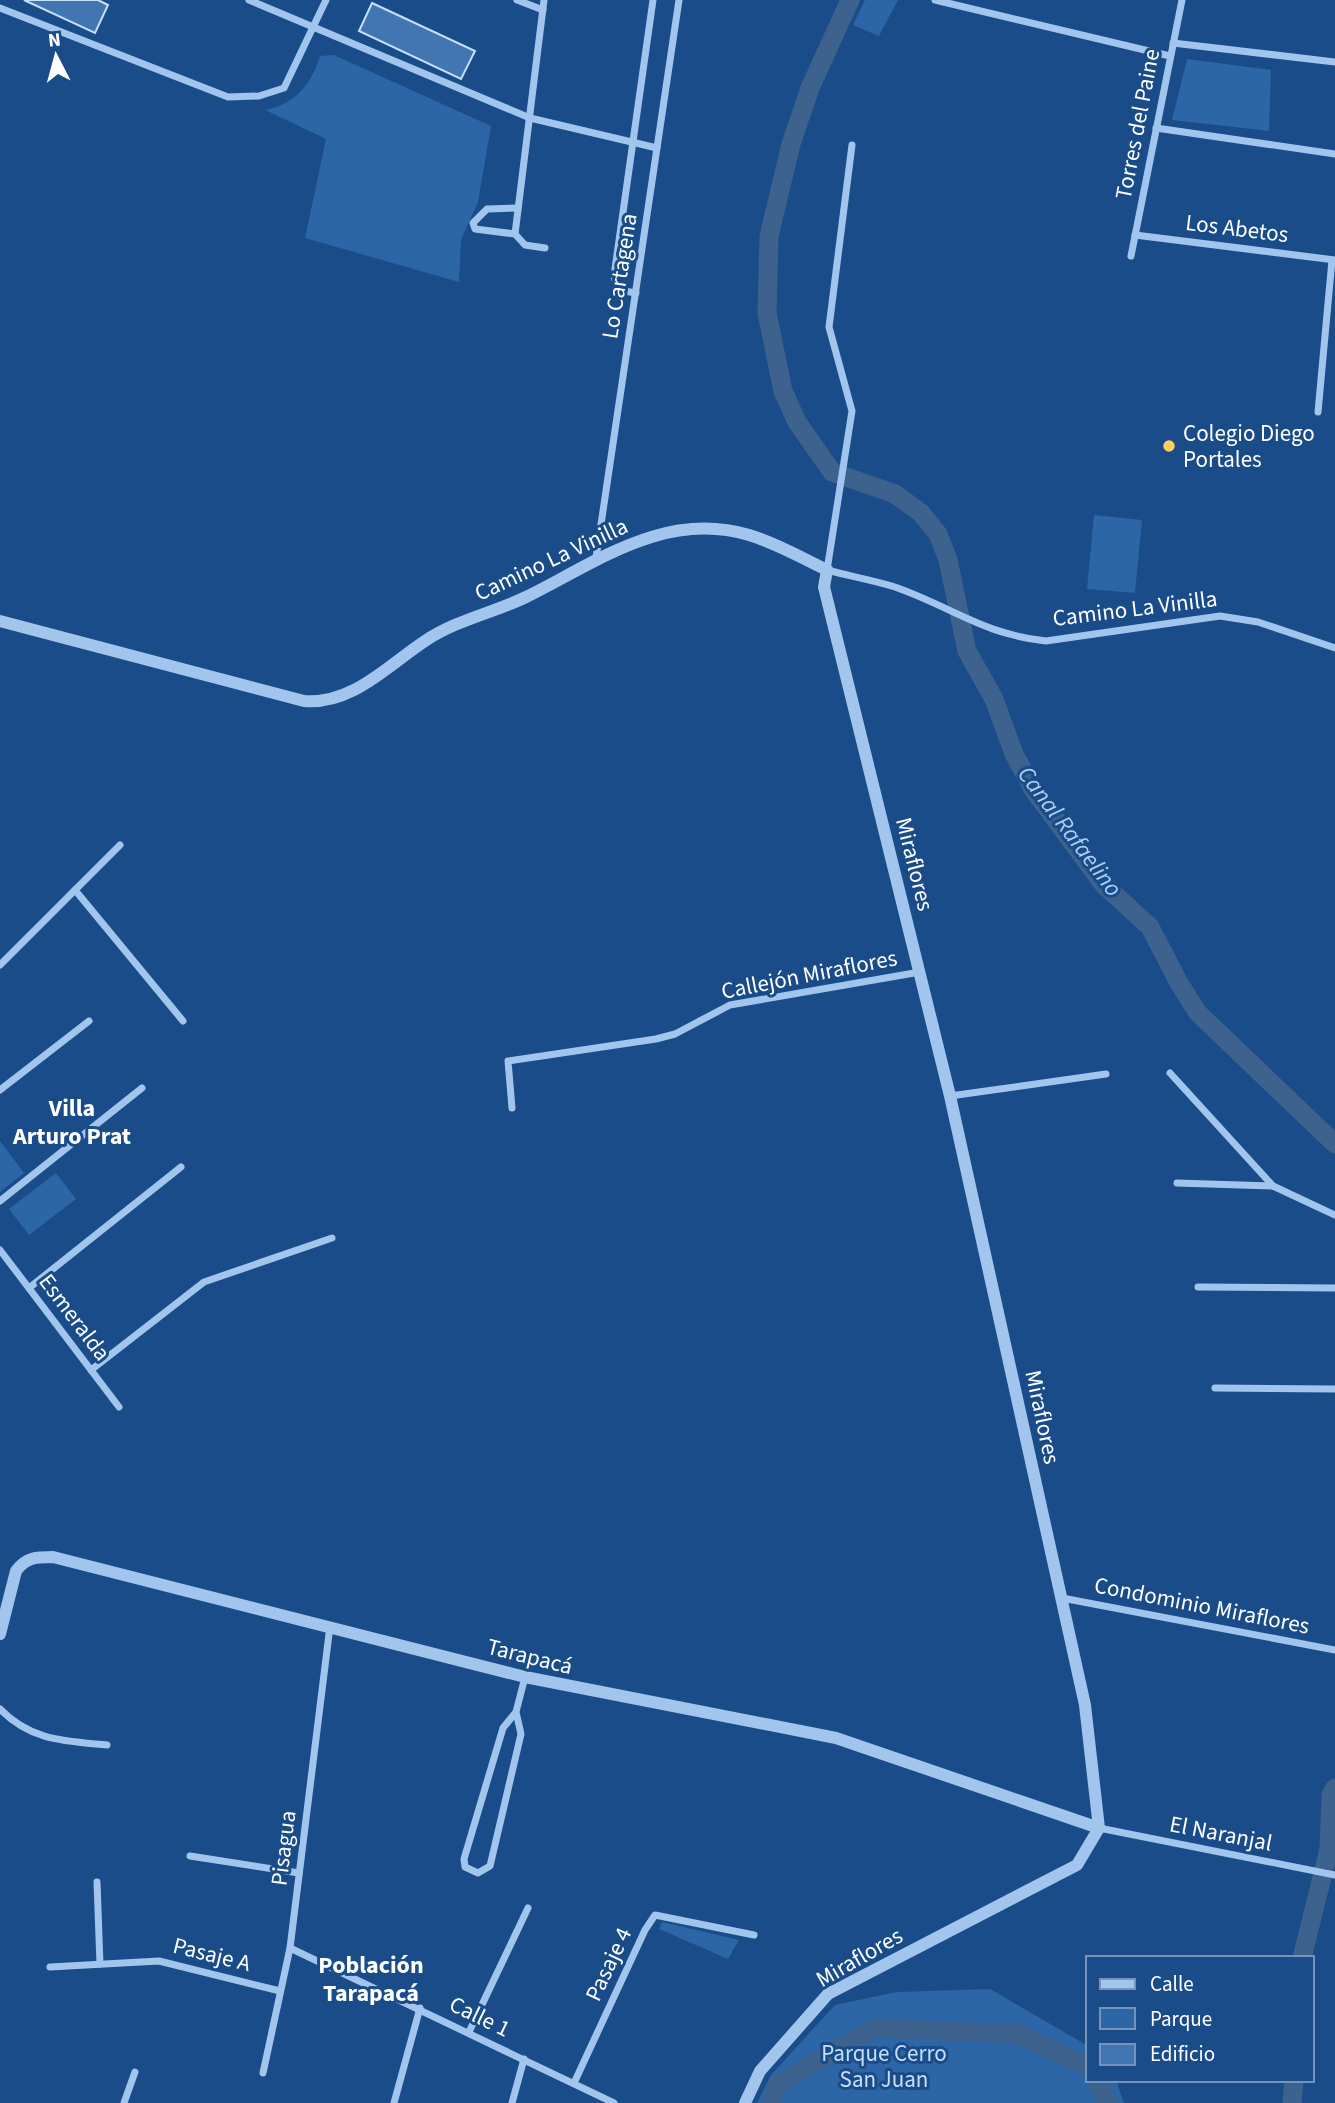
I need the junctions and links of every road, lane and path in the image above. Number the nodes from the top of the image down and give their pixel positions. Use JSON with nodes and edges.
{"nodes":[{"id":1,"x":249,"y":0,"type":"edge"},
{"id":2,"x":326,"y":0,"type":"edge"},
{"id":3,"x":517,"y":0,"type":"edge"},
{"id":4,"x":544,"y":0,"type":"edge"},
{"id":5,"x":653,"y":0,"type":"edge"},
{"id":6,"x":678,"y":0,"type":"edge"},
{"id":7,"x":935,"y":0,"type":"edge"},
{"id":8,"x":1181,"y":0,"type":"edge"},
{"id":9,"x":0,"y":8,"type":"edge"},
{"id":10,"x":543,"y":10,"type":"junction"},
{"id":11,"x":314,"y":29,"type":"junction"},
{"id":12,"x":1173,"y":43,"type":"junction"},
{"id":13,"x":1170,"y":57,"type":"junction"},
{"id":14,"x":1335,"y":62,"type":"edge"},
{"id":15,"x":530,"y":118,"type":"junction"},
{"id":16,"x":1156,"y":128,"type":"junction"},
{"id":17,"x":633,"y":142,"type":"junction"},
{"id":18,"x":852,"y":145,"type":"dead end"},
{"id":19,"x":657,"y":148,"type":"junction"},
{"id":20,"x":1335,"y":154,"type":"edge"},
{"id":21,"x":518,"y":208,"type":"junction"},
{"id":22,"x":515,"y":234,"type":"junction"},
{"id":23,"x":1135,"y":235,"type":"junction"},
{"id":24,"x":545,"y":248,"type":"dead end"},
{"id":25,"x":1131,"y":256,"type":"dead end"},
{"id":26,"x":1333,"y":260,"type":"edge"},
{"id":27,"x":636,"y":293,"type":"junction"},
{"id":28,"x":1318,"y":412,"type":"dead end"},
{"id":29,"x":596,"y":558,"type":"junction"},
{"id":30,"x":827,"y":570,"type":"junction"},
{"id":31,"x":0,"y":621,"type":"edge"},
{"id":32,"x":1335,"y":648,"type":"edge"},
{"id":33,"x":120,"y":845,"type":"dead end"},
{"id":34,"x":75,"y":890,"type":"junction"},
{"id":35,"x":0,"y":965,"type":"edge"},
{"id":36,"x":920,"y":972,"type":"junction"},
{"id":37,"x":89,"y":1021,"type":"dead end"},
{"id":38,"x":183,"y":1021,"type":"dead end"},
{"id":39,"x":1170,"y":1073,"type":"dead end"},
{"id":40,"x":1106,"y":1074,"type":"dead end"},
{"id":41,"x":142,"y":1088,"type":"dead end"},
{"id":42,"x":0,"y":1090,"type":"edge"},
{"id":43,"x":950,"y":1096,"type":"junction"},
{"id":44,"x":512,"y":1108,"type":"dead end"},
{"id":45,"x":181,"y":1167,"type":"dead end"},
{"id":46,"x":1177,"y":1183,"type":"dead end"},
{"id":47,"x":1273,"y":1186,"type":"junction"},
{"id":48,"x":0,"y":1201,"type":"edge"},
{"id":49,"x":1335,"y":1215,"type":"edge"},
{"id":50,"x":332,"y":1238,"type":"dead end"},
{"id":51,"x":0,"y":1250,"type":"edge"},
{"id":52,"x":1198,"y":1287,"type":"dead end"},
{"id":53,"x":29,"y":1288,"type":"junction"},
{"id":54,"x":1335,"y":1289,"type":"edge"},
{"id":55,"x":91,"y":1370,"type":"junction"},
{"id":56,"x":1215,"y":1388,"type":"dead end"},
{"id":57,"x":1335,"y":1389,"type":"edge"},
{"id":58,"x":119,"y":1407,"type":"dead end"},
{"id":59,"x":1062,"y":1598,"type":"junction"},
{"id":60,"x":330,"y":1626,"type":"junction"},
{"id":61,"x":0,"y":1634,"type":"edge"},
{"id":62,"x":1335,"y":1650,"type":"edge"},
{"id":63,"x":525,"y":1677,"type":"junction"},
{"id":64,"x":0,"y":1709,"type":"edge"},
{"id":65,"x":516,"y":1712,"type":"junction"},
{"id":66,"x":107,"y":1745,"type":"dead end"},
{"id":67,"x":1099,"y":1828,"type":"junction"},
{"id":68,"x":190,"y":1856,"type":"dead end"},
{"id":69,"x":299,"y":1872,"type":"junction"},
{"id":70,"x":1335,"y":1875,"type":"edge"},
{"id":71,"x":97,"y":1882,"type":"dead end"},
{"id":72,"x":528,"y":1908,"type":"dead end"},
{"id":73,"x":754,"y":1935,"type":"dead end"},
{"id":74,"x":290,"y":1948,"type":"junction"},
{"id":75,"x":100,"y":1964,"type":"junction"},
{"id":76,"x":50,"y":1967,"type":"dead end"},
{"id":77,"x":280,"y":1991,"type":"junction"},
{"id":78,"x":420,"y":2008,"type":"junction"},
{"id":79,"x":469,"y":2032,"type":"junction"},
{"id":80,"x":524,"y":2059,"type":"junction"},
{"id":81,"x":135,"y":2072,"type":"dead end"},
{"id":82,"x":263,"y":2073,"type":"dead end"},
{"id":83,"x":574,"y":2083,"type":"junction"},
{"id":84,"x":124,"y":2103,"type":"edge"},
{"id":85,"x":394,"y":2103,"type":"edge"},
{"id":86,"x":512,"y":2103,"type":"edge"},
{"id":87,"x":614,"y":2103,"type":"edge"},
{"id":88,"x":746,"y":2103,"type":"edge"}],
"edges":[{"from":1,"to":11,"type":"street"},
{"from":2,"to":11,"type":"street"},
{"from":3,"to":10,"type":"street"},
{"from":4,"to":10,"type":"street"},
{"from":5,"to":17,"type":"street"},
{"from":6,"to":19,"type":"street","name":"Lo Cartagena"},
{"from":7,"to":13,"type":"street"},
{"from":8,"to":12,"type":"street","name":"Torres del Paine"},
{"from":9,"to":11,"type":"street"},
{"from":10,"to":15,"type":"street"},
{"from":11,"to":15,"type":"street"},
{"from":12,"to":13,"type":"street","name":"Torres del Paine"},
{"from":12,"to":14,"type":"street"},
{"from":13,"to":16,"type":"street","name":"Torres del Paine"},
{"from":15,"to":17,"type":"street"},
{"from":15,"to":21,"type":"street"},
{"from":16,"to":20,"type":"street"},
{"from":16,"to":23,"type":"street","name":"Torres del Paine"},
{"from":17,"to":19,"type":"street"},
{"from":17,"to":27,"type":"street"},
{"from":18,"to":30,"type":"street"},
{"from":19,"to":27,"type":"street","name":"Lo Cartagena"},
{"from":21,"to":22,"type":"street"},
{"from":21,"to":22,"type":"street"},
{"from":22,"to":24,"type":"street"},
{"from":23,"to":25,"type":"street","name":"Torres del Paine"},
{"from":23,"to":26,"type":"street","name":"Los Abetos"},
{"from":26,"to":28,"type":"street"},
{"from":27,"to":29,"type":"street","name":"Lo Cartagena"},
{"from":29,"to":30,"type":"street","name":"Camino La Vinilla"},
{"from":29,"to":31,"type":"street","name":"Camino La Vinilla"},
{"from":30,"to":32,"type":"street","name":"Camino La Vinilla"},
{"from":30,"to":36,"type":"street","name":"Miraflores"},
{"from":33,"to":34,"type":"street"},
{"from":34,"to":35,"type":"street"},
{"from":34,"to":38,"type":"street"},
{"from":36,"to":43,"type":"street","name":"Miraflores"},
{"from":36,"to":44,"type":"street","name":"Callejón Miraflores"},
{"from":37,"to":42,"type":"street"},
{"from":39,"to":47,"type":"street"},
{"from":40,"to":43,"type":"street"},
{"from":41,"to":48,"type":"street"},
{"from":43,"to":59,"type":"street","name":"Miraflores"},
{"from":45,"to":53,"type":"street"},
{"from":46,"to":47,"type":"street"},
{"from":47,"to":49,"type":"street"},
{"from":50,"to":55,"type":"street"},
{"from":51,"to":53,"type":"street","name":"Esmeralda"},
{"from":52,"to":54,"type":"street"},
{"from":53,"to":55,"type":"street","name":"Esmeralda"},
{"from":55,"to":58,"type":"street","name":"Esmeralda"},
{"from":56,"to":57,"type":"street"},
{"from":59,"to":62,"type":"street","name":"Condominio Miraflores"},
{"from":59,"to":67,"type":"street","name":"Miraflores"},
{"from":60,"to":61,"type":"street","name":"Tarapacá"},
{"from":60,"to":63,"type":"street","name":"Tarapacá"},
{"from":60,"to":69,"type":"street","name":"Pisagua"},
{"from":63,"to":65,"type":"street"},
{"from":63,"to":67,"type":"street","name":"Tarapacá"},
{"from":64,"to":66,"type":"street"},
{"from":65,"to":65,"type":"street"},
{"from":67,"to":70,"type":"street","name":"El Naranjal"},
{"from":67,"to":88,"type":"street","name":"Miraflores"},
{"from":68,"to":69,"type":"street"},
{"from":69,"to":74,"type":"street","name":"Pisagua"},
{"from":71,"to":75,"type":"street"},
{"from":72,"to":79,"type":"street"},
{"from":73,"to":83,"type":"street","name":"Pasaje 4"},
{"from":74,"to":77,"type":"street","name":"Pisagua"},
{"from":74,"to":78,"type":"street","name":"Calle 1"},
{"from":75,"to":76,"type":"street","name":"Pasaje A"},
{"from":75,"to":77,"type":"street","name":"Pasaje A"},
{"from":77,"to":82,"type":"street","name":"Pisagua"},
{"from":78,"to":79,"type":"street","name":"Calle 1"},
{"from":78,"to":85,"type":"street"},
{"from":79,"to":80,"type":"street","name":"Calle 1"},
{"from":80,"to":83,"type":"street","name":"Calle 1"},
{"from":80,"to":86,"type":"street"},
{"from":81,"to":84,"type":"street"},
{"from":83,"to":87,"type":"street","name":"Calle 1"}]}
